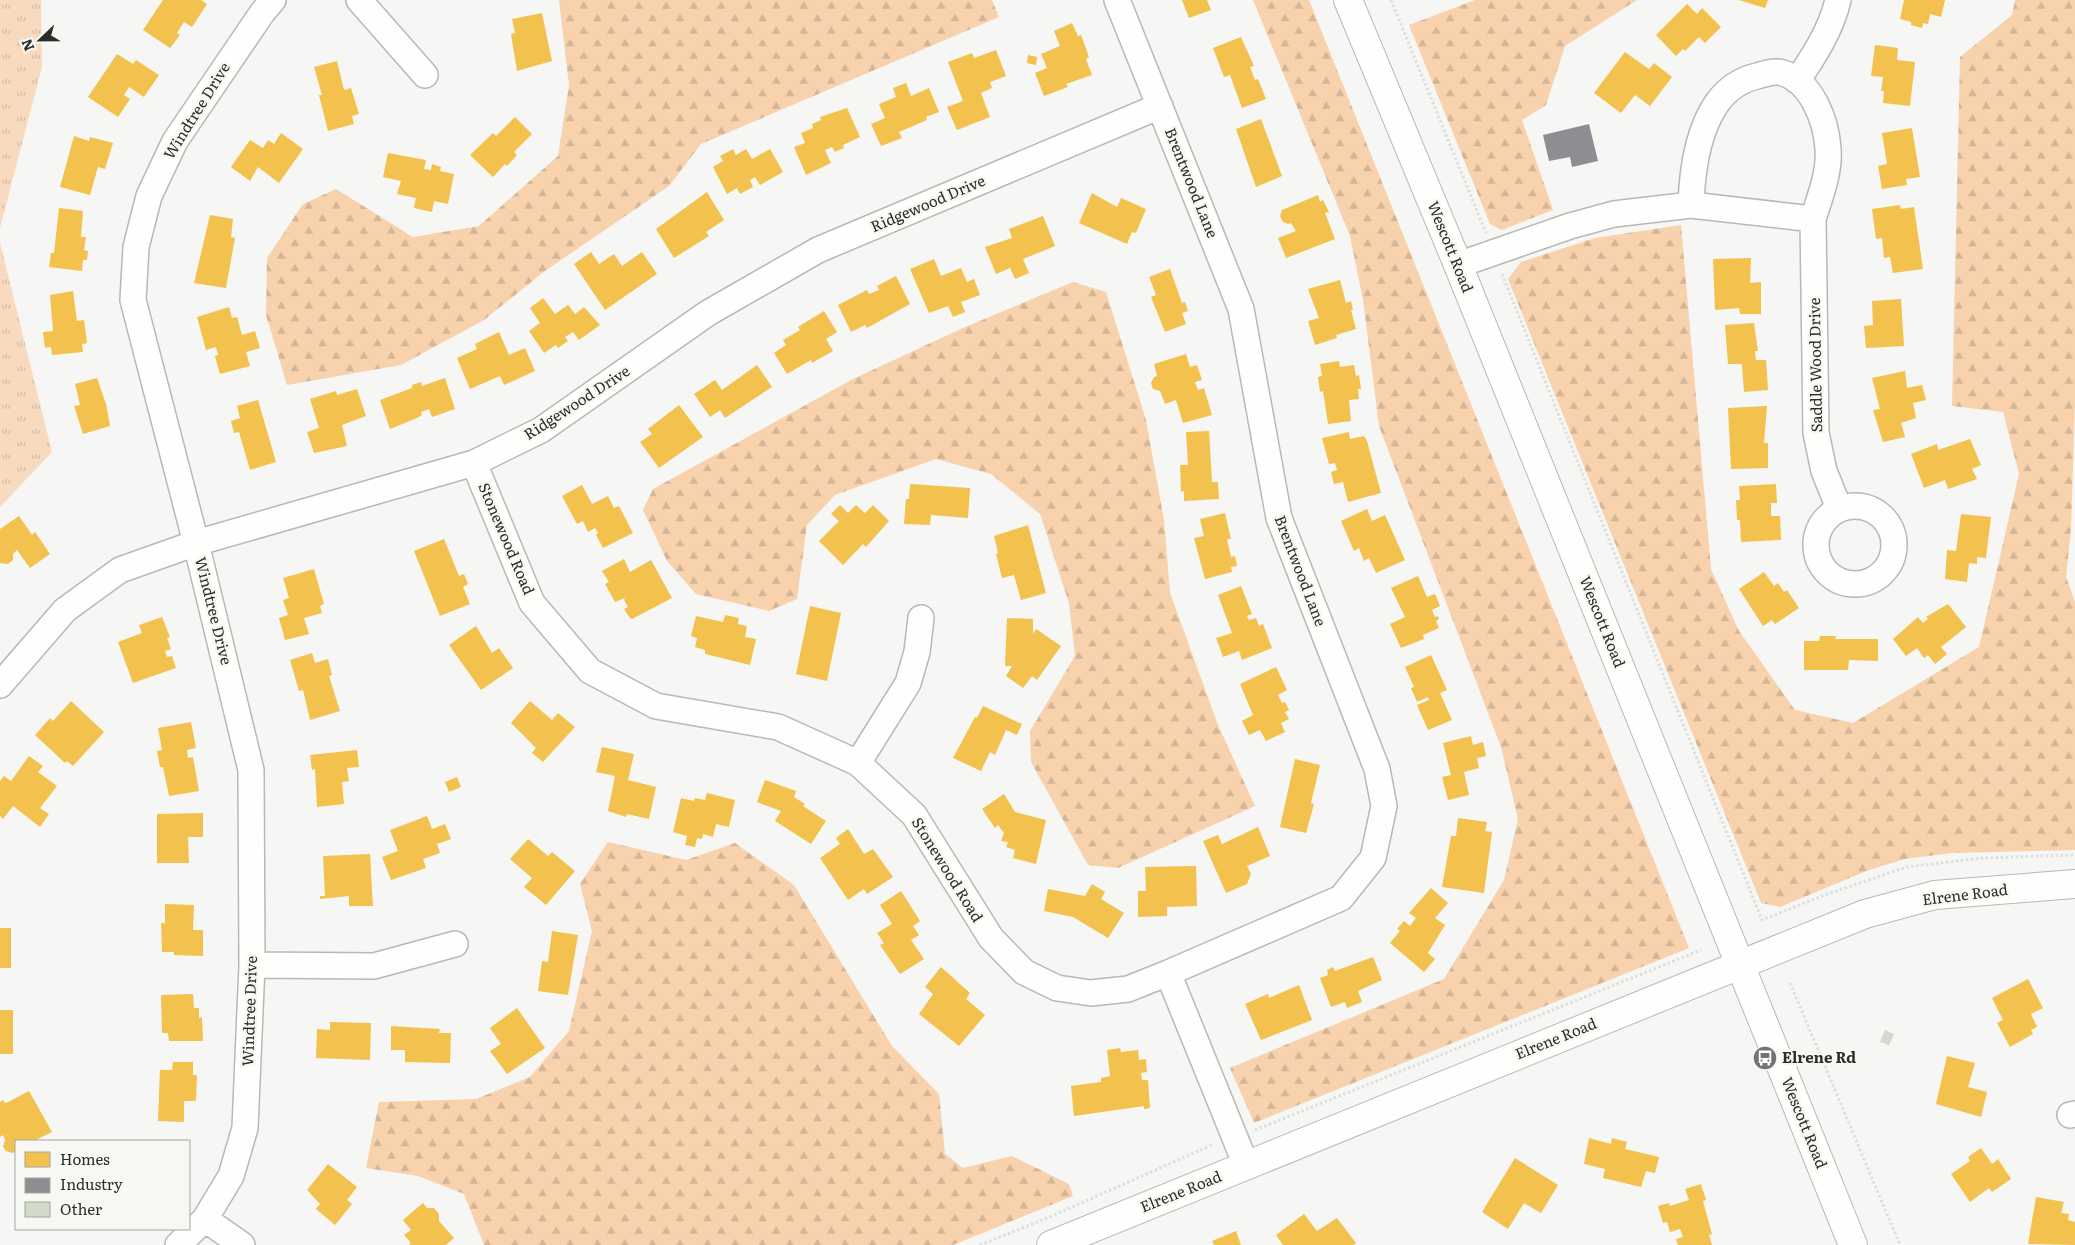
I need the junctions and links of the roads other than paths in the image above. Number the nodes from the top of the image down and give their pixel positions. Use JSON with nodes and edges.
{"nodes":[{"id":1,"x":273,"y":0,"type":"edge"},
{"id":2,"x":359,"y":0,"type":"edge"},
{"id":3,"x":1117,"y":0,"type":"edge"},
{"id":4,"x":1348,"y":0,"type":"edge"},
{"id":5,"x":1838,"y":0,"type":"edge"},
{"id":6,"x":425,"y":75,"type":"dead end"},
{"id":7,"x":1797,"y":81,"type":"junction"},
{"id":8,"x":1160,"y":106,"type":"junction"},
{"id":9,"x":1691,"y":205,"type":"junction"},
{"id":10,"x":1813,"y":219,"type":"junction"},
{"id":11,"x":1458,"y":265,"type":"junction"},
{"id":12,"x":474,"y":463,"type":"junction"},
{"id":13,"x":1840,"y":508,"type":"dead end"},
{"id":14,"x":196,"y":543,"type":"junction"},
{"id":15,"x":921,"y":618,"type":"dead end"},
{"id":16,"x":0,"y":685,"type":"edge"},
{"id":17,"x":858,"y":763,"type":"junction"},
{"id":18,"x":2075,"y":884,"type":"edge"},
{"id":19,"x":455,"y":944,"type":"dead end"},
{"id":20,"x":252,"y":964,"type":"junction"},
{"id":21,"x":1740,"y":964,"type":"junction"},
{"id":22,"x":1168,"y":973,"type":"junction"},
{"id":23,"x":1246,"y":1165,"type":"junction"},
{"id":24,"x":205,"y":1220,"type":"junction"},
{"id":25,"x":178,"y":1245,"type":"edge"},
{"id":26,"x":242,"y":1245,"type":"edge"},
{"id":27,"x":1050,"y":1245,"type":"edge"},
{"id":28,"x":1853,"y":1245,"type":"edge"}],
"edges":[{"from":1,"to":14,"type":"street","name":"Windtree Drive"},
{"from":2,"to":6,"type":"street"},
{"from":3,"to":8,"type":"street","name":"Brentwood Lane"},
{"from":4,"to":11,"type":"street","name":"Wescott Road"},
{"from":5,"to":7,"type":"street"},
{"from":7,"to":9,"type":"street","name":"Saddle Wood Drive"},
{"from":7,"to":10,"type":"street","name":"Saddle Wood Drive"},
{"from":8,"to":12,"type":"street","name":"Ridgewood Drive"},
{"from":8,"to":22,"type":"street","name":"Brentwood Lane"},
{"from":9,"to":10,"type":"street"},
{"from":9,"to":11,"type":"street"},
{"from":10,"to":13,"type":"street","name":"Saddle Wood Drive"},
{"from":11,"to":21,"type":"street","name":"Wescott Road"},
{"from":12,"to":14,"type":"street","name":"Ridgewood Drive"},
{"from":12,"to":17,"type":"street","name":"Stonewood Road"},
{"from":14,"to":16,"type":"street","name":"Ridgewood Drive"},
{"from":14,"to":20,"type":"street","name":"Windtree Drive"},
{"from":15,"to":17,"type":"street"},
{"from":17,"to":22,"type":"street","name":"Stonewood Road"},
{"from":18,"to":21,"type":"street","name":"Elrene Road"},
{"from":19,"to":20,"type":"street"},
{"from":20,"to":24,"type":"street","name":"Windtree Drive"},
{"from":21,"to":23,"type":"street","name":"Elrene Road"},
{"from":21,"to":28,"type":"street","name":"Wescott Road"},
{"from":22,"to":23,"type":"street"},
{"from":23,"to":27,"type":"street","name":"Elrene Road"},
{"from":24,"to":25,"type":"street","name":"Windtree Drive"},
{"from":24,"to":26,"type":"street"}]}
